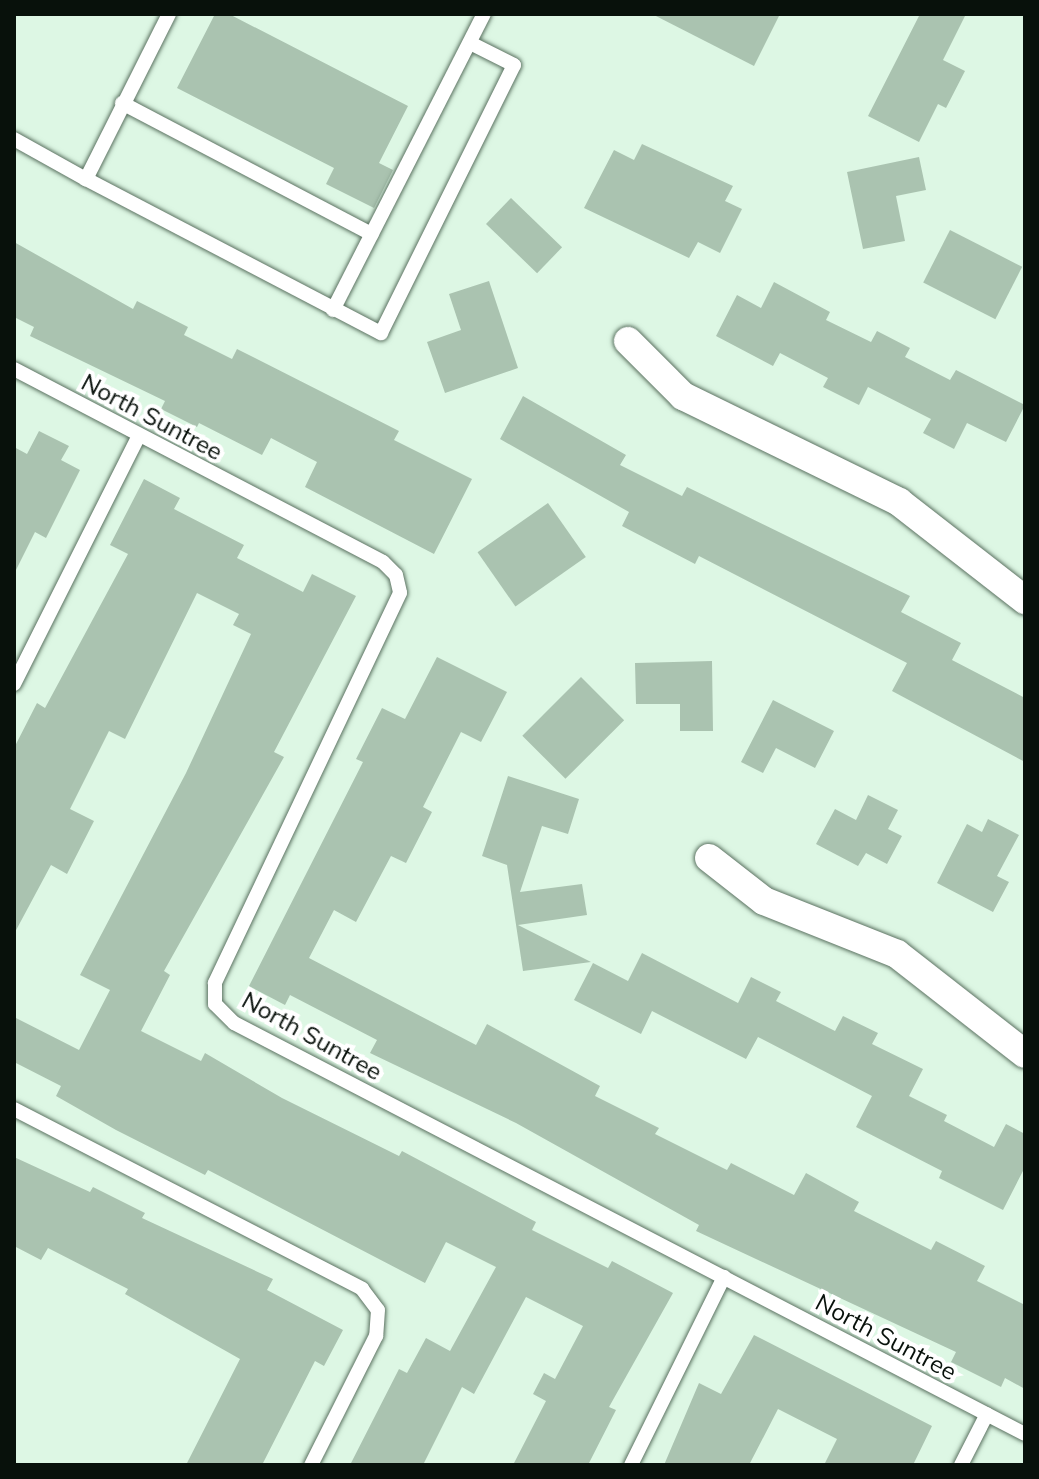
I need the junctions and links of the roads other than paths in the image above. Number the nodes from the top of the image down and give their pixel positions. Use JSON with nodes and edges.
{"nodes":[{"id":1,"x":169,"y":14,"type":"edge"},
{"id":2,"x":484,"y":14,"type":"edge"},
{"id":3,"x":470,"y":43,"type":"junction"},
{"id":4,"x":122,"y":103,"type":"junction"},
{"id":5,"x":14,"y":139,"type":"edge"},
{"id":6,"x":86,"y":179,"type":"junction"},
{"id":7,"x":372,"y":234,"type":"junction"},
{"id":8,"x":333,"y":310,"type":"junction"},
{"id":9,"x":628,"y":341,"type":"dead end"},
{"id":10,"x":14,"y":369,"type":"edge"},
{"id":11,"x":139,"y":436,"type":"junction"},
{"id":12,"x":1025,"y":600,"type":"edge"},
{"id":13,"x":14,"y":684,"type":"edge"},
{"id":14,"x":709,"y":858,"type":"dead end"},
{"id":15,"x":1025,"y":1054,"type":"edge"},
{"id":16,"x":14,"y":1109,"type":"edge"},
{"id":17,"x":724,"y":1277,"type":"junction"},
{"id":18,"x":987,"y":1414,"type":"junction"},
{"id":19,"x":1025,"y":1434,"type":"edge"},
{"id":20,"x":311,"y":1465,"type":"edge"},
{"id":21,"x":631,"y":1465,"type":"edge"},
{"id":22,"x":961,"y":1465,"type":"edge"}],
"edges":[{"from":1,"to":4,"type":"lane"},
{"from":2,"to":3,"type":"lane"},
{"from":3,"to":7,"type":"lane"},
{"from":3,"to":8,"type":"lane"},
{"from":4,"to":6,"type":"lane"},
{"from":4,"to":7,"type":"lane"},
{"from":5,"to":6,"type":"lane"},
{"from":6,"to":8,"type":"lane"},
{"from":7,"to":8,"type":"lane"},
{"from":9,"to":12,"type":"street"},
{"from":10,"to":11,"type":"lane","name":"North Suntree"},
{"from":11,"to":13,"type":"lane"},
{"from":11,"to":17,"type":"lane","name":"North Suntree"},
{"from":14,"to":15,"type":"street"},
{"from":16,"to":20,"type":"lane"},
{"from":17,"to":18,"type":"lane","name":"North Suntree"},
{"from":17,"to":21,"type":"lane"},
{"from":18,"to":19,"type":"lane","name":"North Suntree"},
{"from":18,"to":22,"type":"lane"}]}
